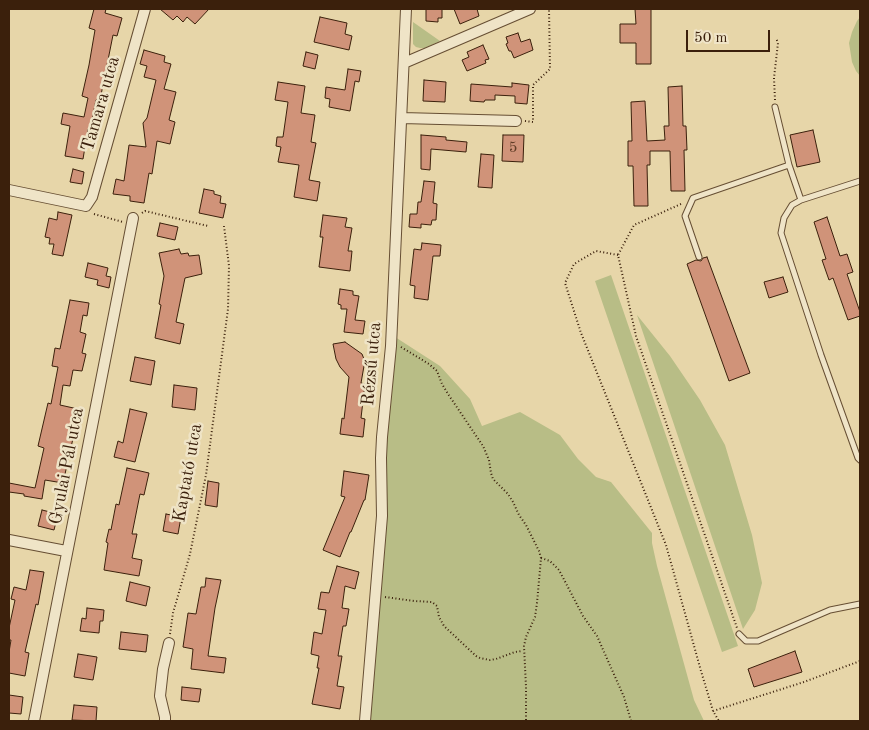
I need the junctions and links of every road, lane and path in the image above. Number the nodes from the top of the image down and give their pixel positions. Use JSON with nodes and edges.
{"nodes":[{"id":1,"x":145,"y":9,"type":"edge"},
{"id":2,"x":406,"y":9,"type":"edge"},
{"id":3,"x":530,"y":9,"type":"edge"},
{"id":4,"x":549,"y":9,"type":"edge"},
{"id":5,"x":776,"y":38,"type":"dead end"},
{"id":6,"x":404,"y":63,"type":"junction"},
{"id":7,"x":775,"y":107,"type":"joint"},
{"id":8,"x":402,"y":118,"type":"junction"},
{"id":9,"x":516,"y":121,"type":"joint"},
{"id":10,"x":789,"y":165,"type":"junction"},
{"id":11,"x":860,"y":181,"type":"edge"},
{"id":12,"x":9,"y":190,"type":"edge"},
{"id":13,"x":693,"y":198,"type":"junction"},
{"id":14,"x":801,"y":200,"type":"junction"},
{"id":15,"x":94,"y":214,"type":"dead end"},
{"id":16,"x":133,"y":218,"type":"joint"},
{"id":17,"x":123,"y":221,"type":"dead end"},
{"id":18,"x":208,"y":226,"type":"dead end"},
{"id":19,"x":224,"y":226,"type":"dead end"},
{"id":20,"x":618,"y":255,"type":"junction"},
{"id":21,"x":699,"y":257,"type":"dead end"},
{"id":22,"x":391,"y":346,"type":"junction"},
{"id":23,"x":860,"y":460,"type":"edge"},
{"id":24,"x":9,"y":540,"type":"edge"},
{"id":25,"x":66,"y":552,"type":"junction"},
{"id":26,"x":541,"y":558,"type":"junction"},
{"id":27,"x":375,"y":596,"type":"junction"},
{"id":28,"x":860,"y":604,"type":"edge"},
{"id":29,"x":739,"y":634,"type":"joint"},
{"id":30,"x":169,"y":643,"type":"joint"},
{"id":31,"x":523,"y":651,"type":"junction"},
{"id":32,"x":860,"y":661,"type":"edge"},
{"id":33,"x":713,"y":711,"type":"junction"},
{"id":34,"x":34,"y":721,"type":"edge"},
{"id":35,"x":164,"y":721,"type":"edge"},
{"id":36,"x":365,"y":721,"type":"edge"},
{"id":37,"x":526,"y":721,"type":"edge"},
{"id":38,"x":631,"y":721,"type":"edge"},
{"id":39,"x":718,"y":721,"type":"edge"}],
"edges":[{"from":1,"to":12,"type":"street","name":"Tamara utca"},
{"from":2,"to":6,"type":"street","name":"Rézsű utca"},
{"from":3,"to":6,"type":"street"},
{"from":4,"to":9,"type":"path"},
{"from":5,"to":7,"type":"path"},
{"from":6,"to":8,"type":"street","name":"Rézsű utca"},
{"from":7,"to":10,"type":"lane"},
{"from":8,"to":9,"type":"street"},
{"from":8,"to":22,"type":"street","name":"Rézsű utca"},
{"from":10,"to":13,"type":"lane"},
{"from":10,"to":14,"type":"lane"},
{"from":11,"to":14,"type":"lane"},
{"from":13,"to":20,"type":"path"},
{"from":13,"to":21,"type":"lane"},
{"from":14,"to":23,"type":"lane"},
{"from":15,"to":17,"type":"path"},
{"from":16,"to":18,"type":"path"},
{"from":16,"to":25,"type":"street","name":"Gyulai Pál utca"},
{"from":19,"to":30,"type":"path","name":"Kaptató utca"},
{"from":20,"to":29,"type":"path"},
{"from":20,"to":33,"type":"path"},
{"from":22,"to":26,"type":"path"},
{"from":22,"to":27,"type":"street","name":"Rézsű utca"},
{"from":24,"to":25,"type":"street"},
{"from":25,"to":34,"type":"street","name":"Gyulai Pál utca"},
{"from":26,"to":31,"type":"path"},
{"from":26,"to":38,"type":"path"},
{"from":27,"to":31,"type":"path"},
{"from":27,"to":36,"type":"street","name":"Rézsű utca"},
{"from":28,"to":29,"type":"lane"},
{"from":30,"to":35,"type":"street"},
{"from":31,"to":37,"type":"path"},
{"from":32,"to":33,"type":"path"},
{"from":33,"to":39,"type":"path"}]}
